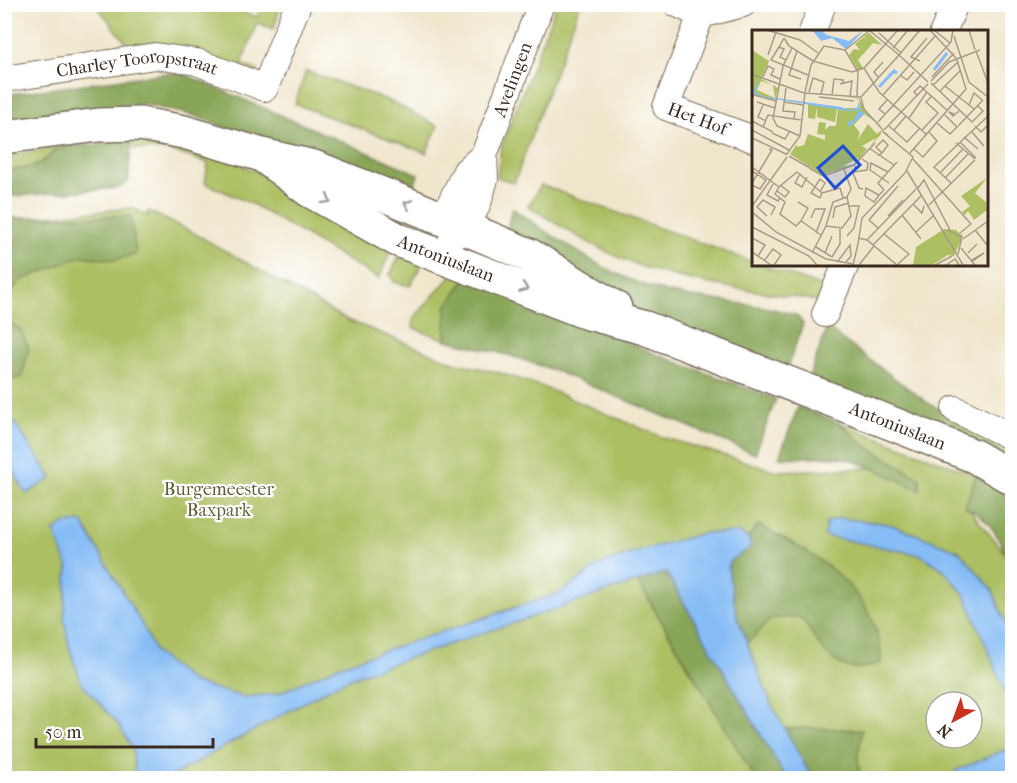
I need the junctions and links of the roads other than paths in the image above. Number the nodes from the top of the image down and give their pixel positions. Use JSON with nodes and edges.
{"nodes":[{"id":1,"x":298,"y":4,"type":"edge"},
{"id":2,"x":541,"y":4,"type":"edge"},
{"id":3,"x":677,"y":4,"type":"edge"},
{"id":4,"x":742,"y":4,"type":"edge"},
{"id":5,"x":823,"y":4,"type":"edge"},
{"id":6,"x":955,"y":4,"type":"edge"},
{"id":7,"x":701,"y":15,"type":"junction"},
{"id":8,"x":813,"y":30,"type":"edge"},
{"id":9,"x":944,"y":30,"type":"edge"},
{"id":10,"x":4,"y":79,"type":"edge"},
{"id":11,"x":4,"y":137,"type":"edge"},
{"id":12,"x":752,"y":138,"type":"edge"},
{"id":13,"x":262,"y":155,"type":"junction"},
{"id":14,"x":458,"y":225,"type":"junction"},
{"id":15,"x":444,"y":258,"type":"junction"},
{"id":16,"x":845,"y":266,"type":"edge"},
{"id":17,"x":825,"y":314,"type":"dead end"},
{"id":18,"x":645,"y":328,"type":"junction"},
{"id":19,"x":955,"y":409,"type":"dead end"},
{"id":20,"x":1012,"y":437,"type":"edge"},
{"id":21,"x":1012,"y":478,"type":"edge"}],
"edges":[{"from":1,"to":10,"type":"street","name":"Charley Tooropstraat"},
{"from":2,"to":14,"type":"street","name":"Avelingen"},
{"from":3,"to":7,"type":"street"},
{"from":4,"to":7,"type":"street"},
{"from":5,"to":8,"type":"street"},
{"from":6,"to":9,"type":"street"},
{"from":7,"to":12,"type":"street","name":"Het Hof"},
{"from":11,"to":13,"type":"main road","name":"Antoniuslaan"},
{"from":14,"to":13,"type":"main road","name":"Antoniuslaan","one_way":true},
{"from":13,"to":15,"type":"main road","name":"Antoniuslaan","one_way":true},
{"from":14,"to":15,"type":"street","name":"Avelingen"},
{"from":14,"to":18,"type":"main road","name":"Antoniuslaan"},
{"from":15,"to":18,"type":"main road","name":"Antoniuslaan","one_way":true},
{"from":16,"to":17,"type":"street"},
{"from":18,"to":21,"type":"main road","name":"Antoniuslaan"},
{"from":19,"to":20,"type":"street"}]}
